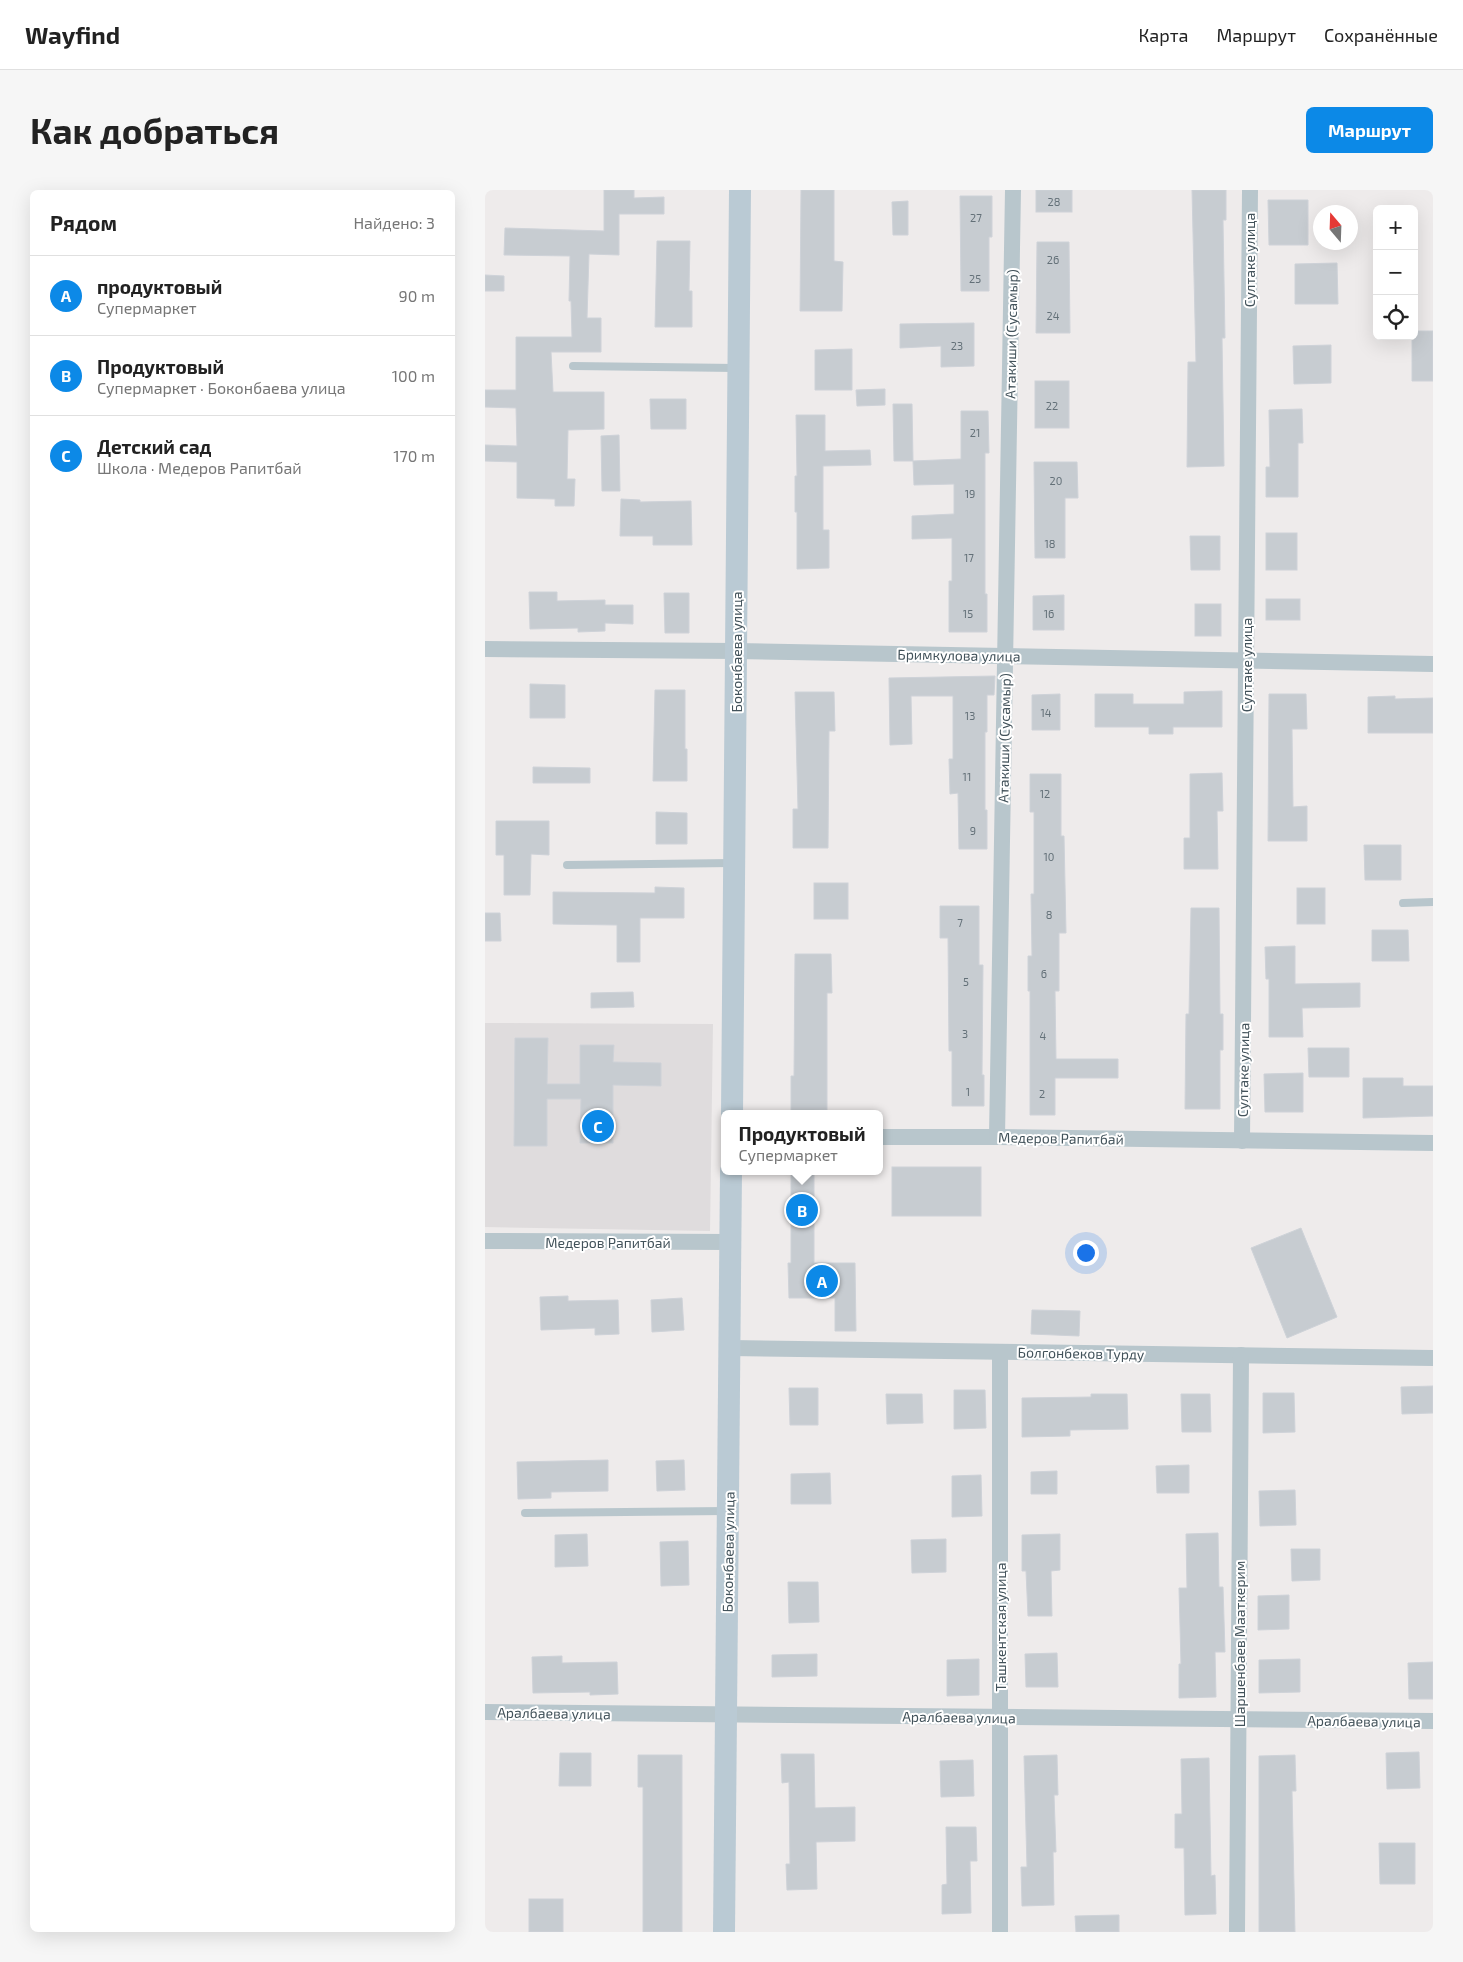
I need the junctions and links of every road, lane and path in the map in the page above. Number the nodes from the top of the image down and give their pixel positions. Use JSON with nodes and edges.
{"nodes":[{"id":1,"x":740,"y":190,"type":"edge"},
{"id":2,"x":1013,"y":190,"type":"edge"},
{"id":3,"x":1250,"y":190,"type":"edge"},
{"id":4,"x":573,"y":366,"type":"dead end"},
{"id":5,"x":738,"y":368,"type":"junction"},
{"id":6,"x":485,"y":649,"type":"edge"},
{"id":7,"x":736,"y":651,"type":"junction"},
{"id":8,"x":1006,"y":656,"type":"junction"},
{"id":9,"x":1246,"y":661,"type":"junction"},
{"id":10,"x":1433,"y":664,"type":"edge"},
{"id":11,"x":734,"y":863,"type":"junction"},
{"id":12,"x":567,"y":865,"type":"dead end"},
{"id":13,"x":1433,"y":902,"type":"edge"},
{"id":14,"x":1403,"y":903,"type":"dead end"},
{"id":15,"x":732,"y":1110,"type":"edge"},
{"id":16,"x":883,"y":1137,"type":"edge"},
{"id":17,"x":997,"y":1137,"type":"junction"},
{"id":18,"x":1242,"y":1141,"type":"junction"},
{"id":19,"x":1433,"y":1143,"type":"edge"},
{"id":20,"x":731,"y":1175,"type":"edge"},
{"id":21,"x":485,"y":1241,"type":"edge"},
{"id":22,"x":731,"y":1242,"type":"junction"},
{"id":23,"x":730,"y":1348,"type":"junction"},
{"id":24,"x":1000,"y":1352,"type":"junction"},
{"id":25,"x":1241,"y":1355,"type":"junction"},
{"id":26,"x":1433,"y":1358,"type":"edge"},
{"id":27,"x":728,"y":1511,"type":"junction"},
{"id":28,"x":525,"y":1513,"type":"dead end"},
{"id":29,"x":485,"y":1712,"type":"edge"},
{"id":30,"x":726,"y":1715,"type":"junction"},
{"id":31,"x":1001,"y":1717,"type":"junction"},
{"id":32,"x":1239,"y":1719,"type":"junction"},
{"id":33,"x":1433,"y":1721,"type":"edge"},
{"id":34,"x":725,"y":1932,"type":"edge"},
{"id":35,"x":1000,"y":1932,"type":"edge"},
{"id":36,"x":1237,"y":1932,"type":"edge"}],
"edges":[{"from":1,"to":5,"type":"street","name":"Боконбаева улица"},
{"from":2,"to":8,"type":"street","name":"Атакиши (Сусамыр)"},
{"from":3,"to":9,"type":"street","name":"Султаке улица"},
{"from":4,"to":5,"type":"lane"},
{"from":5,"to":7,"type":"street","name":"Боконбаева улица"},
{"from":6,"to":7,"type":"street","name":"Бримкулова улица"},
{"from":7,"to":8,"type":"street","name":"Бримкулова улица"},
{"from":7,"to":11,"type":"street","name":"Боконбаева улица"},
{"from":8,"to":9,"type":"street","name":"Бримкулова улица"},
{"from":8,"to":17,"type":"street","name":"Атакиши (Сусамыр)"},
{"from":9,"to":10,"type":"street","name":"Бримкулова улица"},
{"from":9,"to":18,"type":"street","name":"Султаке улица"},
{"from":11,"to":12,"type":"lane"},
{"from":11,"to":15,"type":"street","name":"Боконбаева улица"},
{"from":13,"to":14,"type":"lane"},
{"from":16,"to":17,"type":"street","name":"Медеров Рапитбай"},
{"from":17,"to":18,"type":"street","name":"Медеров Рапитбай"},
{"from":18,"to":19,"type":"street","name":"Медеров Рапитбай"},
{"from":20,"to":22,"type":"street","name":"Боконбаева улица"},
{"from":21,"to":22,"type":"street","name":"Медеров Рапитбай"},
{"from":22,"to":23,"type":"street","name":"Боконбаева улица"},
{"from":23,"to":24,"type":"street","name":"Болгонбеков Турду"},
{"from":23,"to":27,"type":"street","name":"Боконбаева улица"},
{"from":24,"to":25,"type":"street","name":"Болгонбеков Турду"},
{"from":24,"to":31,"type":"street","name":"Ташкентская улица"},
{"from":25,"to":26,"type":"street","name":"Болгонбеков Турду"},
{"from":25,"to":32,"type":"street","name":"Шаршенбаев Мааткерим"},
{"from":27,"to":28,"type":"lane"},
{"from":27,"to":30,"type":"street","name":"Боконбаева улица"},
{"from":29,"to":30,"type":"street","name":"Аралбаева улица"},
{"from":30,"to":31,"type":"street","name":"Аралбаева улица"},
{"from":30,"to":34,"type":"street","name":"Боконбаева улица"},
{"from":31,"to":32,"type":"street","name":"Аралбаева улица"},
{"from":31,"to":35,"type":"street","name":"Ташкентская улица"},
{"from":32,"to":33,"type":"street","name":"Аралбаева улица"},
{"from":32,"to":36,"type":"street","name":"Шаршенбаев Мааткерим"}]}
